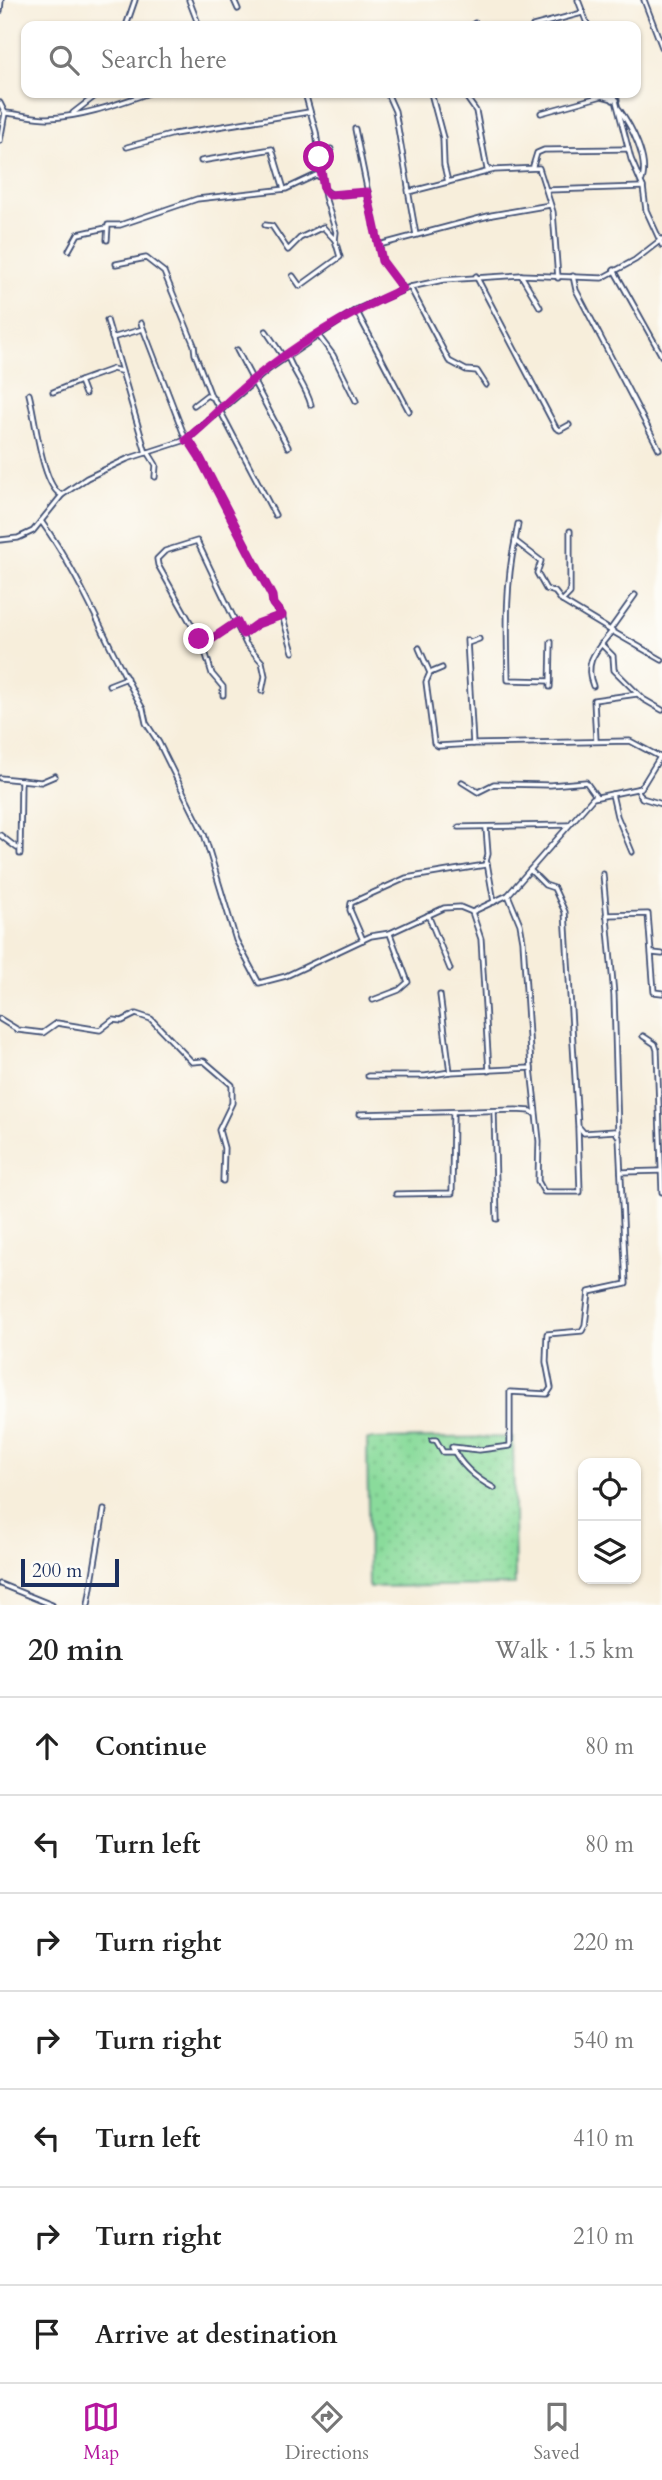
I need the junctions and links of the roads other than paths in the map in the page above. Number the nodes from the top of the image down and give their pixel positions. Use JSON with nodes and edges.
{"nodes":[{"id":1,"x":1,"y":0,"type":"edge"},
{"id":2,"x":135,"y":0,"type":"edge"},
{"id":3,"x":189,"y":0,"type":"edge"},
{"id":4,"x":234,"y":0,"type":"edge"},
{"id":5,"x":578,"y":0,"type":"edge"},
{"id":6,"x":644,"y":0,"type":"edge"},
{"id":7,"x":238,"y":9,"type":"dead end"},
{"id":8,"x":0,"y":11,"type":"edge"},
{"id":9,"x":582,"y":13,"type":"junction"},
{"id":10,"x":128,"y":21,"type":"edge"},
{"id":11,"x":196,"y":21,"type":"edge"},
{"id":12,"x":552,"y":21,"type":"edge"},
{"id":13,"x":586,"y":21,"type":"edge"},
{"id":14,"x":662,"y":47,"type":"edge"},
{"id":15,"x":92,"y":98,"type":"edge"},
{"id":16,"x":129,"y":98,"type":"edge"},
{"id":17,"x":306,"y":98,"type":"edge"},
{"id":18,"x":389,"y":98,"type":"edge"},
{"id":19,"x":432,"y":98,"type":"edge"},
{"id":20,"x":467,"y":98,"type":"edge"},
{"id":21,"x":594,"y":98,"type":"edge"},
{"id":22,"x":613,"y":98,"type":"edge"},
{"id":23,"x":613,"y":98,"type":"edge"},
{"id":24,"x":615,"y":100,"type":"junction"},
{"id":25,"x":0,"y":103,"type":"edge"},
{"id":26,"x":618,"y":108,"type":"junction"},
{"id":27,"x":309,"y":112,"type":"junction"},
{"id":28,"x":5,"y":113,"type":"junction"},
{"id":29,"x":73,"y":113,"type":"junction"},
{"id":30,"x":541,"y":113,"type":"dead end"},
{"id":31,"x":355,"y":129,"type":"dead end"},
{"id":32,"x":0,"y":141,"type":"edge"},
{"id":33,"x":127,"y":147,"type":"dead end"},
{"id":34,"x":627,"y":148,"type":"junction"},
{"id":35,"x":331,"y":149,"type":"dead end"},
{"id":36,"x":318,"y":152,"type":"junction"},
{"id":37,"x":201,"y":161,"type":"dead end"},
{"id":38,"x":533,"y":166,"type":"junction"},
{"id":39,"x":494,"y":170,"type":"junction"},
{"id":40,"x":322,"y":178,"type":"junction"},
{"id":41,"x":448,"y":183,"type":"junction"},
{"id":42,"x":642,"y":185,"type":"junction"},
{"id":43,"x":284,"y":189,"type":"junction"},
{"id":44,"x":324,"y":190,"type":"junction"},
{"id":45,"x":408,"y":190,"type":"junction"},
{"id":46,"x":546,"y":190,"type":"junction"},
{"id":47,"x":368,"y":195,"type":"junction"},
{"id":48,"x":551,"y":205,"type":"junction"},
{"id":49,"x":265,"y":225,"type":"dead end"},
{"id":50,"x":106,"y":228,"type":"junction"},
{"id":51,"x":416,"y":235,"type":"junction"},
{"id":52,"x":107,"y":240,"type":"dead end"},
{"id":53,"x":335,"y":240,"type":"junction"},
{"id":54,"x":661,"y":241,"type":"edge"},
{"id":55,"x":379,"y":245,"type":"junction"},
{"id":56,"x":69,"y":250,"type":"dead end"},
{"id":57,"x":116,"y":264,"type":"dead end"},
{"id":58,"x":614,"y":270,"type":"junction"},
{"id":59,"x":521,"y":275,"type":"junction"},
{"id":60,"x":293,"y":276,"type":"dead end"},
{"id":61,"x":476,"y":276,"type":"junction"},
{"id":62,"x":573,"y":276,"type":"junction"},
{"id":63,"x":558,"y":278,"type":"junction"},
{"id":64,"x":410,"y":287,"type":"junction"},
{"id":65,"x":403,"y":289,"type":"junction"},
{"id":66,"x":540,"y":307,"type":"dead end"},
{"id":67,"x":356,"y":310,"type":"junction"},
{"id":68,"x":107,"y":320,"type":"dead end"},
{"id":69,"x":141,"y":323,"type":"dead end"},
{"id":70,"x":143,"y":329,"type":"junction"},
{"id":71,"x":266,"y":331,"type":"dead end"},
{"id":72,"x":318,"y":335,"type":"junction"},
{"id":73,"x":112,"y":338,"type":"junction"},
{"id":74,"x":237,"y":350,"type":"dead end"},
{"id":75,"x":662,"y":356,"type":"edge"},
{"id":76,"x":286,"y":357,"type":"junction"},
{"id":77,"x":122,"y":372,"type":"junction"},
{"id":78,"x":80,"y":381,"type":"junction"},
{"id":79,"x":253,"y":383,"type":"junction"},
{"id":80,"x":486,"y":385,"type":"dead end"},
{"id":81,"x":53,"y":392,"type":"dead end"},
{"id":82,"x":29,"y":394,"type":"dead end"},
{"id":83,"x":85,"y":394,"type":"dead end"},
{"id":84,"x":211,"y":396,"type":"junction"},
{"id":85,"x":356,"y":401,"type":"dead end"},
{"id":86,"x":194,"y":404,"type":"dead end"},
{"id":87,"x":311,"y":405,"type":"dead end"},
{"id":88,"x":409,"y":411,"type":"dead end"},
{"id":89,"x":220,"y":412,"type":"junction"},
{"id":90,"x":569,"y":425,"type":"dead end"},
{"id":91,"x":186,"y":440,"type":"junction"},
{"id":92,"x":288,"y":447,"type":"dead end"},
{"id":93,"x":659,"y":449,"type":"dead end"},
{"id":94,"x":147,"y":452,"type":"junction"},
{"id":95,"x":155,"y":477,"type":"dead end"},
{"id":96,"x":62,"y":495,"type":"junction"},
{"id":97,"x":275,"y":515,"type":"dead end"},
{"id":98,"x":41,"y":521,"type":"junction"},
{"id":99,"x":518,"y":524,"type":"dead end"},
{"id":100,"x":570,"y":531,"type":"dead end"},
{"id":101,"x":0,"y":540,"type":"edge"},
{"id":102,"x":515,"y":541,"type":"junction"},
{"id":103,"x":635,"y":595,"type":"dead end"},
{"id":104,"x":562,"y":601,"type":"junction"},
{"id":105,"x":282,"y":615,"type":"junction"},
{"id":106,"x":237,"y":622,"type":"junction"},
{"id":107,"x":611,"y":631,"type":"junction"},
{"id":108,"x":243,"y":634,"type":"junction"},
{"id":109,"x":479,"y":639,"type":"dead end"},
{"id":110,"x":551,"y":642,"type":"dead end"},
{"id":111,"x":601,"y":644,"type":"junction"},
{"id":112,"x":203,"y":645,"type":"junction"},
{"id":113,"x":419,"y":648,"type":"dead end"},
{"id":114,"x":293,"y":652,"type":"dead end"},
{"id":115,"x":662,"y":660,"type":"edge"},
{"id":116,"x":442,"y":668,"type":"dead end"},
{"id":117,"x":430,"y":673,"type":"junction"},
{"id":118,"x":127,"y":678,"type":"junction"},
{"id":119,"x":508,"y":680,"type":"junction"},
{"id":120,"x":550,"y":681,"type":"junction"},
{"id":121,"x":109,"y":685,"type":"dead end"},
{"id":122,"x":509,"y":687,"type":"dead end"},
{"id":123,"x":550,"y":687,"type":"dead end"},
{"id":124,"x":593,"y":687,"type":"dead end"},
{"id":125,"x":262,"y":691,"type":"dead end"},
{"id":126,"x":639,"y":694,"type":"junction"},
{"id":127,"x":223,"y":695,"type":"dead end"},
{"id":128,"x":662,"y":710,"type":"edge"},
{"id":129,"x":596,"y":741,"type":"junction"},
{"id":130,"x":473,"y":744,"type":"junction"},
{"id":131,"x":661,"y":758,"type":"edge"},
{"id":132,"x":55,"y":776,"type":"dead end"},
{"id":133,"x":0,"y":778,"type":"edge"},
{"id":134,"x":21,"y":780,"type":"junction"},
{"id":135,"x":462,"y":782,"type":"dead end"},
{"id":136,"x":637,"y":789,"type":"junction"},
{"id":137,"x":612,"y":794,"type":"junction"},
{"id":138,"x":596,"y":796,"type":"junction"},
{"id":139,"x":662,"y":804,"type":"edge"},
{"id":140,"x":568,"y":825,"type":"junction"},
{"id":141,"x":459,"y":827,"type":"dead end"},
{"id":142,"x":486,"y":828,"type":"junction"},
{"id":143,"x":0,"y":835,"type":"edge"},
{"id":144,"x":632,"y":852,"type":"dead end"},
{"id":145,"x":486,"y":862,"type":"junction"},
{"id":146,"x":530,"y":870,"type":"junction"},
{"id":147,"x":603,"y":874,"type":"dead end"},
{"id":148,"x":508,"y":895,"type":"junction"},
{"id":149,"x":494,"y":902,"type":"junction"},
{"id":150,"x":472,"y":912,"type":"junction"},
{"id":151,"x":428,"y":915,"type":"junction"},
{"id":152,"x":606,"y":915,"type":"junction"},
{"id":153,"x":390,"y":933,"type":"junction"},
{"id":154,"x":363,"y":940,"type":"junction"},
{"id":155,"x":653,"y":953,"type":"junction"},
{"id":156,"x":662,"y":954,"type":"edge"},
{"id":157,"x":450,"y":970,"type":"dead end"},
{"id":158,"x":662,"y":993,"type":"edge"},
{"id":159,"x":440,"y":995,"type":"dead end"},
{"id":160,"x":373,"y":1000,"type":"dead end"},
{"id":161,"x":0,"y":1019,"type":"edge"},
{"id":162,"x":643,"y":1035,"type":"dead end"},
{"id":163,"x":531,"y":1068,"type":"junction"},
{"id":164,"x":489,"y":1071,"type":"junction"},
{"id":165,"x":450,"y":1072,"type":"junction"},
{"id":166,"x":368,"y":1076,"type":"dead end"},
{"id":167,"x":494,"y":1112,"type":"junction"},
{"id":168,"x":453,"y":1113,"type":"junction"},
{"id":169,"x":360,"y":1114,"type":"dead end"},
{"id":170,"x":536,"y":1116,"type":"junction"},
{"id":171,"x":578,"y":1126,"type":"junction"},
{"id":172,"x":661,"y":1128,"type":"edge"},
{"id":173,"x":618,"y":1133,"type":"junction"},
{"id":174,"x":661,"y":1171,"type":"edge"},
{"id":175,"x":621,"y":1172,"type":"junction"},
{"id":176,"x":223,"y":1181,"type":"dead end"},
{"id":177,"x":662,"y":1192,"type":"edge"},
{"id":178,"x":396,"y":1194,"type":"dead end"},
{"id":179,"x":497,"y":1219,"type":"dead end"},
{"id":180,"x":432,"y":1440,"type":"dead end"},
{"id":181,"x":455,"y":1452,"type":"junction"},
{"id":182,"x":494,"y":1488,"type":"dead end"},
{"id":183,"x":104,"y":1510,"type":"dead end"},
{"id":184,"x":0,"y":1584,"type":"edge"},
{"id":185,"x":52,"y":1605,"type":"edge"},
{"id":186,"x":88,"y":1605,"type":"edge"}],
"edges":[{"from":1,"to":8,"type":"street"},
{"from":2,"to":10,"type":"street"},
{"from":3,"to":11,"type":"street"},
{"from":4,"to":7,"type":"street"},
{"from":5,"to":9,"type":"street"},
{"from":6,"to":14,"type":"street"},
{"from":9,"to":12,"type":"street"},
{"from":9,"to":13,"type":"street"},
{"from":15,"to":29,"type":"street"},
{"from":16,"to":29,"type":"street"},
{"from":17,"to":27,"type":"street"},
{"from":18,"to":45,"type":"street"},
{"from":19,"to":41,"type":"street"},
{"from":20,"to":39,"type":"street"},
{"from":21,"to":30,"type":"street"},
{"from":22,"to":24,"type":"street"},
{"from":23,"to":24,"type":"street"},
{"from":24,"to":26,"type":"street"},
{"from":25,"to":28,"type":"street"},
{"from":26,"to":34,"type":"street"},
{"from":26,"to":42,"type":"street"},
{"from":27,"to":33,"type":"street"},
{"from":27,"to":36,"type":"street"},
{"from":28,"to":29,"type":"street"},
{"from":28,"to":32,"type":"street"},
{"from":31,"to":47,"type":"street"},
{"from":34,"to":38,"type":"street"},
{"from":34,"to":42,"type":"street"},
{"from":35,"to":36,"type":"street"},
{"from":36,"to":40,"type":"street"},
{"from":37,"to":43,"type":"street"},
{"from":38,"to":39,"type":"street"},
{"from":38,"to":46,"type":"street"},
{"from":39,"to":41,"type":"street"},
{"from":40,"to":43,"type":"street"},
{"from":40,"to":44,"type":"street"},
{"from":41,"to":45,"type":"street"},
{"from":42,"to":46,"type":"street"},
{"from":42,"to":54,"type":"street"},
{"from":43,"to":50,"type":"street"},
{"from":44,"to":47,"type":"street"},
{"from":44,"to":53,"type":"street"},
{"from":45,"to":51,"type":"street"},
{"from":46,"to":48,"type":"street"},
{"from":47,"to":55,"type":"street"},
{"from":48,"to":51,"type":"street"},
{"from":48,"to":63,"type":"street"},
{"from":49,"to":53,"type":"street"},
{"from":50,"to":52,"type":"street"},
{"from":50,"to":56,"type":"street"},
{"from":51,"to":55,"type":"street"},
{"from":53,"to":60,"type":"street"},
{"from":54,"to":58,"type":"street"},
{"from":55,"to":65,"type":"street"},
{"from":57,"to":84,"type":"street"},
{"from":58,"to":62,"type":"street"},
{"from":58,"to":75,"type":"street"},
{"from":59,"to":61,"type":"street"},
{"from":59,"to":63,"type":"street"},
{"from":59,"to":66,"type":"street"},
{"from":61,"to":64,"type":"street"},
{"from":61,"to":90,"type":"street"},
{"from":62,"to":63,"type":"street"},
{"from":62,"to":93,"type":"street"},
{"from":64,"to":65,"type":"street"},
{"from":64,"to":80,"type":"street"},
{"from":65,"to":67,"type":"street"},
{"from":67,"to":72,"type":"street"},
{"from":67,"to":88,"type":"street"},
{"from":68,"to":73,"type":"street"},
{"from":69,"to":70,"type":"street"},
{"from":70,"to":73,"type":"street"},
{"from":70,"to":91,"type":"street"},
{"from":71,"to":76,"type":"street"},
{"from":72,"to":76,"type":"street"},
{"from":72,"to":85,"type":"street"},
{"from":73,"to":77,"type":"street"},
{"from":74,"to":79,"type":"street"},
{"from":76,"to":79,"type":"street"},
{"from":76,"to":87,"type":"street"},
{"from":77,"to":78,"type":"street"},
{"from":77,"to":94,"type":"street"},
{"from":78,"to":81,"type":"street"},
{"from":78,"to":83,"type":"street"},
{"from":79,"to":89,"type":"street"},
{"from":79,"to":92,"type":"street"},
{"from":82,"to":96,"type":"street"},
{"from":84,"to":86,"type":"street"},
{"from":84,"to":89,"type":"street"},
{"from":89,"to":91,"type":"street"},
{"from":89,"to":97,"type":"street"},
{"from":91,"to":94,"type":"street"},
{"from":91,"to":105,"type":"street"},
{"from":94,"to":95,"type":"street"},
{"from":94,"to":96,"type":"street"},
{"from":96,"to":98,"type":"street"},
{"from":98,"to":101,"type":"street"},
{"from":98,"to":118,"type":"street"},
{"from":99,"to":102,"type":"street"},
{"from":100,"to":104,"type":"street"},
{"from":102,"to":104,"type":"street"},
{"from":102,"to":119,"type":"street"},
{"from":103,"to":107,"type":"street"},
{"from":104,"to":107,"type":"street"},
{"from":105,"to":108,"type":"street"},
{"from":105,"to":114,"type":"street"},
{"from":106,"to":108,"type":"street"},
{"from":106,"to":112,"type":"street"},
{"from":106,"to":112,"type":"street"},
{"from":107,"to":111,"type":"street"},
{"from":107,"to":115,"type":"street"},
{"from":108,"to":125,"type":"street"},
{"from":109,"to":130,"type":"street"},
{"from":110,"to":120,"type":"street"},
{"from":111,"to":124,"type":"street"},
{"from":111,"to":126,"type":"street"},
{"from":112,"to":127,"type":"street"},
{"from":113,"to":117,"type":"street"},
{"from":116,"to":117,"type":"street"},
{"from":117,"to":130,"type":"street"},
{"from":118,"to":121,"type":"street"},
{"from":118,"to":154,"type":"street"},
{"from":119,"to":120,"type":"street"},
{"from":119,"to":122,"type":"street"},
{"from":120,"to":123,"type":"street"},
{"from":126,"to":128,"type":"street"},
{"from":126,"to":129,"type":"street"},
{"from":129,"to":130,"type":"street"},
{"from":129,"to":131,"type":"street"},
{"from":131,"to":136,"type":"street"},
{"from":132,"to":134,"type":"street"},
{"from":133,"to":134,"type":"street"},
{"from":134,"to":143,"type":"street"},
{"from":135,"to":138,"type":"street"},
{"from":136,"to":137,"type":"street"},
{"from":136,"to":139,"type":"street"},
{"from":137,"to":138,"type":"street"},
{"from":137,"to":144,"type":"street"},
{"from":138,"to":140,"type":"street"},
{"from":140,"to":142,"type":"street"},
{"from":140,"to":146,"type":"street"},
{"from":141,"to":142,"type":"street"},
{"from":142,"to":145,"type":"street"},
{"from":145,"to":149,"type":"street"},
{"from":145,"to":154,"type":"street"},
{"from":146,"to":148,"type":"street"},
{"from":146,"to":171,"type":"street"},
{"from":147,"to":152,"type":"street"},
{"from":148,"to":149,"type":"street"},
{"from":148,"to":163,"type":"street"},
{"from":149,"to":150,"type":"street"},
{"from":150,"to":151,"type":"street"},
{"from":150,"to":164,"type":"street"},
{"from":151,"to":153,"type":"street"},
{"from":151,"to":157,"type":"street"},
{"from":152,"to":155,"type":"street"},
{"from":152,"to":173,"type":"street"},
{"from":153,"to":154,"type":"street"},
{"from":153,"to":160,"type":"street"},
{"from":155,"to":156,"type":"street"},
{"from":155,"to":158,"type":"street"},
{"from":159,"to":165,"type":"street"},
{"from":161,"to":176,"type":"street"},
{"from":162,"to":172,"type":"street"},
{"from":163,"to":164,"type":"street"},
{"from":163,"to":170,"type":"street"},
{"from":164,"to":165,"type":"street"},
{"from":165,"to":166,"type":"street"},
{"from":167,"to":168,"type":"street"},
{"from":167,"to":170,"type":"street"},
{"from":167,"to":179,"type":"street"},
{"from":168,"to":169,"type":"street"},
{"from":168,"to":178,"type":"street"},
{"from":170,"to":171,"type":"street"},
{"from":171,"to":173,"type":"street"},
{"from":172,"to":174,"type":"street"},
{"from":173,"to":175,"type":"street"},
{"from":174,"to":175,"type":"street"},
{"from":174,"to":177,"type":"street"},
{"from":175,"to":181,"type":"street"},
{"from":180,"to":181,"type":"street"},
{"from":181,"to":182,"type":"street"},
{"from":183,"to":186,"type":"street"},
{"from":184,"to":185,"type":"street"}]}
